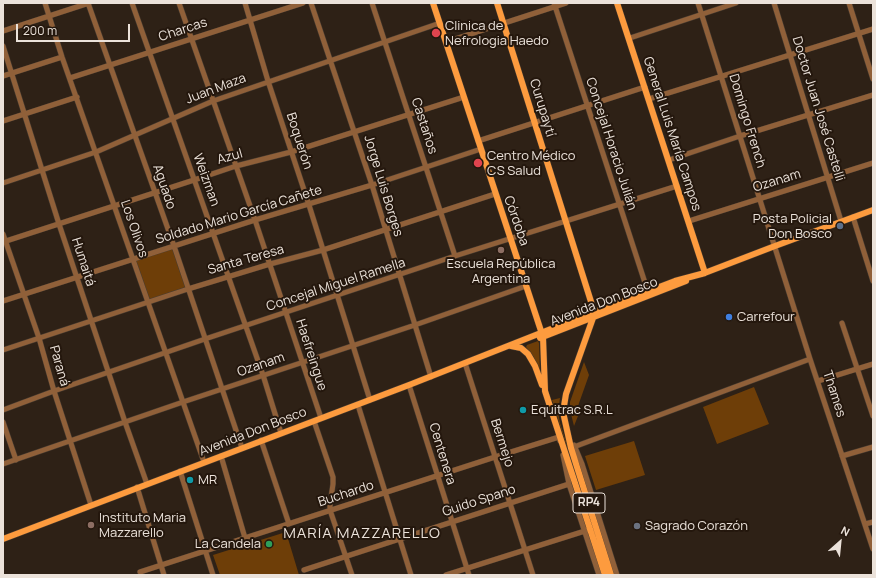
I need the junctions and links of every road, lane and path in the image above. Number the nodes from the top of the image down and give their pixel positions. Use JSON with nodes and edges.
{"nodes":[{"id":1,"x":45,"y":3,"type":"edge"},
{"id":2,"x":88,"y":3,"type":"edge"},
{"id":3,"x":132,"y":3,"type":"edge"},
{"id":4,"x":179,"y":3,"type":"edge"},
{"id":5,"x":245,"y":3,"type":"edge"},
{"id":6,"x":303,"y":3,"type":"edge"},
{"id":7,"x":311,"y":3,"type":"edge"},
{"id":8,"x":372,"y":3,"type":"edge"},
{"id":9,"x":433,"y":3,"type":"edge"},
{"id":10,"x":497,"y":3,"type":"edge"},
{"id":11,"x":566,"y":3,"type":"edge"},
{"id":12,"x":617,"y":3,"type":"edge"},
{"id":13,"x":698,"y":3,"type":"edge"},
{"id":14,"x":736,"y":3,"type":"edge"},
{"id":15,"x":774,"y":3,"type":"edge"},
{"id":16,"x":849,"y":3,"type":"edge"},
{"id":17,"x":554,"y":5,"type":"edge"},
{"id":18,"x":702,"y":14,"type":"junction"},
{"id":19,"x":49,"y":17,"type":"junction"},
{"id":20,"x":250,"y":20,"type":"junction"},
{"id":21,"x":440,"y":23,"type":"junction"},
{"id":22,"x":503,"y":24,"type":"junction"},
{"id":23,"x":873,"y":28,"type":"edge"},
{"id":24,"x":3,"y":31,"type":"edge"},
{"id":25,"x":859,"y":33,"type":"junction"},
{"id":26,"x":630,"y":38,"type":"junction"},
{"id":27,"x":191,"y":39,"type":"junction"},
{"id":28,"x":384,"y":42,"type":"junction"},
{"id":29,"x":446,"y":42,"type":"junction"},
{"id":30,"x":3,"y":46,"type":"edge"},
{"id":31,"x":150,"y":52,"type":"junction"},
{"id":32,"x":790,"y":55,"type":"junction"},
{"id":33,"x":62,"y":57,"type":"junction"},
{"id":34,"x":330,"y":60,"type":"junction"},
{"id":35,"x":110,"y":65,"type":"junction"},
{"id":36,"x":12,"y":73,"type":"junction"},
{"id":37,"x":3,"y":76,"type":"edge"},
{"id":38,"x":722,"y":77,"type":"junction"},
{"id":39,"x":70,"y":78,"type":"junction"},
{"id":40,"x":873,"y":79,"type":"edge"},
{"id":41,"x":268,"y":81,"type":"junction"},
{"id":42,"x":645,"y":87,"type":"junction"},
{"id":43,"x":873,"y":95,"type":"edge"},
{"id":44,"x":464,"y":97,"type":"junction"},
{"id":45,"x":77,"y":98,"type":"junction"},
{"id":46,"x":649,"y":99,"type":"junction"},
{"id":47,"x":213,"y":101,"type":"junction"},
{"id":48,"x":587,"y":105,"type":"junction"},
{"id":49,"x":25,"y":114,"type":"junction"},
{"id":50,"x":409,"y":114,"type":"junction"},
{"id":51,"x":808,"y":116,"type":"junction"},
{"id":52,"x":173,"y":118,"type":"junction"},
{"id":53,"x":3,"y":121,"type":"edge"},
{"id":54,"x":534,"y":122,"type":"junction"},
{"id":55,"x":355,"y":132,"type":"junction"},
{"id":56,"x":135,"y":135,"type":"junction"},
{"id":57,"x":740,"y":136,"type":"junction"},
{"id":58,"x":478,"y":141,"type":"junction"},
{"id":59,"x":481,"y":149,"type":"junction"},
{"id":60,"x":96,"y":152,"type":"junction"},
{"id":61,"x":291,"y":152,"type":"junction"},
{"id":62,"x":669,"y":160,"type":"junction"},
{"id":63,"x":873,"y":163,"type":"edge"},
{"id":64,"x":236,"y":166,"type":"junction"},
{"id":65,"x":426,"y":167,"type":"junction"},
{"id":66,"x":42,"y":170,"type":"junction"},
{"id":67,"x":828,"y":177,"type":"junction"},
{"id":68,"x":194,"y":180,"type":"junction"},
{"id":69,"x":3,"y":183,"type":"edge"},
{"id":70,"x":372,"y":185,"type":"junction"},
{"id":71,"x":677,"y":186,"type":"junction"},
{"id":72,"x":154,"y":193,"type":"junction"},
{"id":73,"x":496,"y":194,"type":"junction"},
{"id":74,"x":760,"y":198,"type":"junction"},
{"id":75,"x":619,"y":204,"type":"junction"},
{"id":76,"x":309,"y":205,"type":"junction"},
{"id":77,"x":114,"y":206,"type":"junction"},
{"id":78,"x":873,"y":210,"type":"edge"},
{"id":79,"x":440,"y":212,"type":"junction"},
{"id":80,"x":853,"y":217,"type":"junction"},
{"id":81,"x":255,"y":220,"type":"junction"},
{"id":82,"x":566,"y":221,"type":"junction"},
{"id":83,"x":688,"y":221,"type":"junction"},
{"id":84,"x":841,"y":221,"type":"junction"},
{"id":85,"x":59,"y":224,"type":"junction"},
{"id":86,"x":385,"y":229,"type":"junction"},
{"id":87,"x":214,"y":233,"type":"junction"},
{"id":88,"x":3,"y":234,"type":"edge"},
{"id":89,"x":511,"y":239,"type":"junction"},
{"id":90,"x":4,"y":242,"type":"edge"},
{"id":91,"x":174,"y":246,"type":"junction"},
{"id":92,"x":775,"y":246,"type":"junction"},
{"id":93,"x":323,"y":250,"type":"junction"},
{"id":94,"x":455,"y":256,"type":"junction"},
{"id":95,"x":133,"y":259,"type":"junction"},
{"id":96,"x":270,"y":264,"type":"junction"},
{"id":97,"x":705,"y":273,"type":"junction"},
{"id":98,"x":400,"y":275,"type":"junction"},
{"id":99,"x":228,"y":277,"type":"junction"},
{"id":100,"x":77,"y":278,"type":"junction"},
{"id":101,"x":873,"y":281,"type":"edge"},
{"id":102,"x":526,"y":286,"type":"junction"},
{"id":103,"x":188,"y":289,"type":"junction"},
{"id":104,"x":648,"y":292,"type":"junction"},
{"id":105,"x":24,"y":294,"type":"junction"},
{"id":106,"x":337,"y":295,"type":"junction"},
{"id":107,"x":3,"y":301,"type":"edge"},
{"id":108,"x":149,"y":302,"type":"junction"},
{"id":109,"x":285,"y":313,"type":"junction"},
{"id":110,"x":593,"y":315,"type":"junction"},
{"id":111,"x":92,"y":321,"type":"junction"},
{"id":112,"x":842,"y":323,"type":"dead end"},
{"id":113,"x":415,"y":325,"type":"junction"},
{"id":114,"x":245,"y":326,"type":"junction"},
{"id":115,"x":542,"y":335,"type":"junction"},
{"id":116,"x":39,"y":338,"type":"junction"},
{"id":117,"x":205,"y":339,"type":"junction"},
{"id":118,"x":353,"y":346,"type":"junction"},
{"id":119,"x":510,"y":346,"type":"junction"},
{"id":120,"x":3,"y":350,"type":"edge"},
{"id":121,"x":166,"y":352,"type":"junction"},
{"id":122,"x":810,"y":359,"type":"junction"},
{"id":123,"x":302,"y":363,"type":"junction"},
{"id":124,"x":465,"y":363,"type":"junction"},
{"id":125,"x":873,"y":364,"type":"edge"},
{"id":126,"x":858,"y":368,"type":"junction"},
{"id":127,"x":109,"y":372,"type":"junction"},
{"id":128,"x":263,"y":375,"type":"junction"},
{"id":129,"x":431,"y":377,"type":"junction"},
{"id":130,"x":818,"y":382,"type":"junction"},
{"id":131,"x":409,"y":385,"type":"junction"},
{"id":132,"x":222,"y":389,"type":"junction"},
{"id":133,"x":54,"y":391,"type":"junction"},
{"id":134,"x":545,"y":391,"type":"junction"},
{"id":135,"x":370,"y":400,"type":"junction"},
{"id":136,"x":183,"y":402,"type":"junction"},
{"id":137,"x":358,"y":405,"type":"junction"},
{"id":138,"x":3,"y":410,"type":"edge"},
{"id":139,"x":873,"y":416,"type":"edge"},
{"id":140,"x":321,"y":418,"type":"junction"},
{"id":141,"x":314,"y":421,"type":"junction"},
{"id":142,"x":3,"y":422,"type":"edge"},
{"id":143,"x":125,"y":422,"type":"junction"},
{"id":144,"x":281,"y":433,"type":"junction"},
{"id":145,"x":559,"y":437,"type":"junction"},
{"id":146,"x":71,"y":440,"type":"junction"},
{"id":147,"x":261,"y":440,"type":"junction"},
{"id":148,"x":573,"y":447,"type":"junction"},
{"id":149,"x":873,"y":447,"type":"edge"},
{"id":150,"x":242,"y":448,"type":"junction"},
{"id":151,"x":221,"y":456,"type":"junction"},
{"id":152,"x":495,"y":456,"type":"junction"},
{"id":153,"x":842,"y":456,"type":"junction"},
{"id":154,"x":16,"y":460,"type":"junction"},
{"id":155,"x":204,"y":462,"type":"junction"},
{"id":156,"x":3,"y":464,"type":"edge"},
{"id":157,"x":180,"y":471,"type":"junction"},
{"id":158,"x":437,"y":476,"type":"junction"},
{"id":159,"x":147,"y":484,"type":"junction"},
{"id":160,"x":569,"y":484,"type":"junction"},
{"id":161,"x":136,"y":488,"type":"junction"},
{"id":162,"x":385,"y":493,"type":"junction"},
{"id":163,"x":510,"y":503,"type":"junction"},
{"id":164,"x":91,"y":505,"type":"junction"},
{"id":165,"x":330,"y":510,"type":"junction"},
{"id":166,"x":452,"y":522,"type":"junction"},
{"id":167,"x":873,"y":522,"type":"edge"},
{"id":168,"x":289,"y":524,"type":"junction"},
{"id":169,"x":864,"y":524,"type":"junction"},
{"id":170,"x":587,"y":530,"type":"junction"},
{"id":171,"x":245,"y":538,"type":"junction"},
{"id":172,"x":3,"y":539,"type":"edge"},
{"id":173,"x":399,"y":539,"type":"junction"},
{"id":174,"x":873,"y":549,"type":"edge"},
{"id":175,"x":206,"y":551,"type":"junction"},
{"id":176,"x":525,"y":551,"type":"junction"},
{"id":177,"x":346,"y":556,"type":"junction"},
{"id":178,"x":161,"y":566,"type":"junction"},
{"id":179,"x":467,"y":568,"type":"junction"},
{"id":180,"x":304,"y":570,"type":"dead end"},
{"id":181,"x":140,"y":572,"type":"dead end"},
{"id":182,"x":164,"y":575,"type":"edge"},
{"id":183,"x":214,"y":575,"type":"edge"},
{"id":184,"x":352,"y":575,"type":"edge"},
{"id":185,"x":410,"y":575,"type":"edge"},
{"id":186,"x":446,"y":575,"type":"edge"},
{"id":187,"x":469,"y":575,"type":"edge"},
{"id":188,"x":533,"y":575,"type":"edge"},
{"id":189,"x":599,"y":575,"type":"edge"},
{"id":190,"x":605,"y":575,"type":"edge"},
{"id":191,"x":611,"y":575,"type":"edge"},
{"id":192,"x":617,"y":575,"type":"edge"}],
"edges":[{"from":1,"to":19,"type":"street","name":"Los Olivos"},
{"from":2,"to":19,"type":"street"},
{"from":2,"to":35,"type":"street","name":"Aguado"},
{"from":3,"to":31,"type":"street","name":"Weizman"},
{"from":4,"to":27,"type":"street","name":"Haefreingue"},
{"from":5,"to":20,"type":"street","name":"Boquerón"},
{"from":6,"to":20,"type":"street","name":"Charcas"},
{"from":7,"to":34,"type":"street","name":"Jorge Luis Borges"},
{"from":8,"to":28,"type":"street","name":"Castaños"},
{"from":9,"to":21,"type":"main road","name":"Córdoba","number":"RP4"},
{"from":10,"to":22,"type":"main road","name":"Curupaytí"},
{"from":11,"to":17,"type":"street"},
{"from":12,"to":26,"type":"main road","name":"General Luis María Campos"},
{"from":13,"to":18,"type":"street","name":"Domingo French"},
{"from":14,"to":18,"type":"street"},
{"from":15,"to":32,"type":"street","name":"Doctor Juan José Castelli"},
{"from":16,"to":25,"type":"street"},
{"from":17,"to":22,"type":"street"},
{"from":17,"to":48,"type":"street","name":"Concejal Horacio Julián"},
{"from":18,"to":26,"type":"street"},
{"from":18,"to":38,"type":"street","name":"Domingo French"},
{"from":19,"to":24,"type":"street"},
{"from":19,"to":33,"type":"street","name":"Los Olivos"},
{"from":20,"to":27,"type":"street","name":"Charcas"},
{"from":20,"to":41,"type":"street","name":"Boquerón"},
{"from":21,"to":28,"type":"street","name":"Juan Maza"},
{"from":21,"to":29,"type":"main road","name":"Córdoba","number":"RP4"},
{"from":22,"to":29,"type":"street"},
{"from":22,"to":54,"type":"main road","name":"Curupaytí"},
{"from":23,"to":25,"type":"street"},
{"from":25,"to":32,"type":"street"},
{"from":25,"to":40,"type":"street"},
{"from":26,"to":42,"type":"main road","name":"General Luis María Campos"},
{"from":27,"to":31,"type":"street","name":"Charcas"},
{"from":27,"to":47,"type":"street","name":"Haefreingue"},
{"from":28,"to":34,"type":"street","name":"Juan Maza"},
{"from":28,"to":50,"type":"street","name":"Castaños"},
{"from":29,"to":44,"type":"main road","name":"Córdoba","number":"RP4"},
{"from":30,"to":36,"type":"street","name":"Humaitá"},
{"from":31,"to":35,"type":"street","name":"Charcas"},
{"from":31,"to":52,"type":"street","name":"Weizman"},
{"from":32,"to":38,"type":"street"},
{"from":32,"to":51,"type":"street","name":"Doctor Juan José Castelli"},
{"from":33,"to":36,"type":"street"},
{"from":33,"to":39,"type":"street","name":"Los Olivos"},
{"from":34,"to":41,"type":"street","name":"Juan Maza"},
{"from":34,"to":55,"type":"street","name":"Jorge Luis Borges"},
{"from":35,"to":39,"type":"street","name":"Charcas"},
{"from":35,"to":56,"type":"street","name":"Aguado"},
{"from":36,"to":37,"type":"street"},
{"from":36,"to":49,"type":"street","name":"Humaitá"},
{"from":38,"to":46,"type":"street"},
{"from":38,"to":57,"type":"street","name":"Domingo French"},
{"from":39,"to":45,"type":"street","name":"Los Olivos"},
{"from":41,"to":47,"type":"street","name":"Juan Maza"},
{"from":41,"to":61,"type":"street","name":"Boquerón"},
{"from":42,"to":46,"type":"main road","name":"General Luis María Campos"},
{"from":42,"to":48,"type":"street"},
{"from":43,"to":51,"type":"street"},
{"from":44,"to":50,"type":"street","name":"Azul"},
{"from":44,"to":58,"type":"main road","name":"Córdoba","number":"RP4"},
{"from":45,"to":49,"type":"street"},
{"from":45,"to":60,"type":"street","name":"Los Olivos"},
{"from":46,"to":62,"type":"main road","name":"General Luis María Campos"},
{"from":47,"to":52,"type":"street","name":"Juan Maza"},
{"from":47,"to":64,"type":"street","name":"Haefreingue"},
{"from":48,"to":54,"type":"street"},
{"from":48,"to":75,"type":"street","name":"Concejal Horacio Julián"},
{"from":49,"to":53,"type":"street"},
{"from":49,"to":66,"type":"street","name":"Humaitá"},
{"from":50,"to":55,"type":"street","name":"Azul"},
{"from":50,"to":65,"type":"street","name":"Castaños"},
{"from":51,"to":57,"type":"street"},
{"from":51,"to":67,"type":"street","name":"Doctor Juan José Castelli"},
{"from":52,"to":56,"type":"street","name":"Juan Maza"},
{"from":52,"to":68,"type":"street","name":"Weizman"},
{"from":54,"to":58,"type":"street"},
{"from":54,"to":82,"type":"main road","name":"Curupaytí"},
{"from":55,"to":61,"type":"street","name":"Azul"},
{"from":55,"to":70,"type":"street","name":"Jorge Luis Borges"},
{"from":56,"to":60,"type":"street","name":"Juan Maza"},
{"from":56,"to":72,"type":"street","name":"Aguado"},
{"from":57,"to":62,"type":"street"},
{"from":57,"to":74,"type":"street","name":"Domingo French"},
{"from":58,"to":59,"type":"main road","name":"Córdoba","number":"RP4"},
{"from":59,"to":65,"type":"street","name":"Soldado Mario García Cañete"},
{"from":59,"to":73,"type":"main road","name":"Córdoba","number":"RP4"},
{"from":60,"to":66,"type":"street","name":"Juan Maza"},
{"from":60,"to":77,"type":"street","name":"Los Olivos"},
{"from":61,"to":64,"type":"street","name":"Azul"},
{"from":61,"to":76,"type":"street","name":"Boquerón"},
{"from":62,"to":71,"type":"main road","name":"General Luis María Campos"},
{"from":63,"to":67,"type":"street","name":"Ozanam"},
{"from":64,"to":68,"type":"street","name":"Azul"},
{"from":64,"to":81,"type":"street","name":"Haefreingue"},
{"from":65,"to":70,"type":"street","name":"Soldado Mario García Cañete"},
{"from":65,"to":79,"type":"street","name":"Castaños"},
{"from":66,"to":69,"type":"street","name":"Juan Maza"},
{"from":66,"to":85,"type":"street","name":"Humaitá"},
{"from":67,"to":74,"type":"street","name":"Ozanam"},
{"from":67,"to":84,"type":"street","name":"Doctor Juan José Castelli"},
{"from":68,"to":72,"type":"street","name":"Azul"},
{"from":68,"to":87,"type":"street","name":"Weizman"},
{"from":70,"to":76,"type":"street","name":"Soldado Mario García Cañete"},
{"from":70,"to":86,"type":"street","name":"Jorge Luis Borges"},
{"from":71,"to":75,"type":"street","name":"Concejal Miguel Ramella"},
{"from":71,"to":83,"type":"main road","name":"General Luis María Campos"},
{"from":72,"to":77,"type":"street","name":"Azul"},
{"from":72,"to":91,"type":"street","name":"Aguado"},
{"from":73,"to":79,"type":"street","name":"Santa Teresa"},
{"from":73,"to":89,"type":"main road","name":"Córdoba","number":"RP4"},
{"from":74,"to":83,"type":"street","name":"Ozanam"},
{"from":74,"to":92,"type":"street","name":"Domingo French"},
{"from":75,"to":82,"type":"street","name":"Concejal Miguel Ramella"},
{"from":75,"to":104,"type":"street","name":"Concejal Horacio Julián"},
{"from":76,"to":81,"type":"street","name":"Soldado Mario García Cañete"},
{"from":76,"to":93,"type":"street","name":"Boquerón"},
{"from":77,"to":85,"type":"street","name":"Azul"},
{"from":77,"to":95,"type":"street","name":"Los Olivos"},
{"from":78,"to":80,"type":"main road","name":"Avenida Don Bosco"},
{"from":79,"to":86,"type":"street","name":"Santa Teresa"},
{"from":79,"to":94,"type":"street","name":"Castaños"},
{"from":80,"to":84,"type":"main road","name":"Avenida Don Bosco"},
{"from":80,"to":101,"type":"street"},
{"from":81,"to":87,"type":"street","name":"Soldado Mario García Cañete"},
{"from":81,"to":96,"type":"street","name":"Haefreingue"},
{"from":82,"to":89,"type":"street","name":"Concejal Miguel Ramella"},
{"from":82,"to":110,"type":"main road","name":"Curupaytí"},
{"from":83,"to":97,"type":"main road","name":"General Luis María Campos"},
{"from":84,"to":92,"type":"main road","name":"Avenida Don Bosco"},
{"from":85,"to":90,"type":"street","name":"Azul"},
{"from":85,"to":100,"type":"street","name":"Humaitá"},
{"from":86,"to":93,"type":"street","name":"Santa Teresa"},
{"from":86,"to":98,"type":"street","name":"Jorge Luis Borges"},
{"from":87,"to":91,"type":"street","name":"Soldado Mario García Cañete"},
{"from":87,"to":99,"type":"street","name":"Weizman"},
{"from":88,"to":90,"type":"street","name":"Paraná"},
{"from":89,"to":94,"type":"street","name":"Concejal Miguel Ramella"},
{"from":89,"to":102,"type":"main road","name":"Córdoba","number":"RP4"},
{"from":90,"to":105,"type":"street","name":"Paraná"},
{"from":91,"to":95,"type":"street","name":"Soldado Mario García Cañete"},
{"from":91,"to":103,"type":"street","name":"Aguado"},
{"from":92,"to":97,"type":"main road","name":"Avenida Don Bosco"},
{"from":92,"to":122,"type":"street","name":"Thames"},
{"from":93,"to":96,"type":"street","name":"Santa Teresa"},
{"from":93,"to":106,"type":"street","name":"Boquerón"},
{"from":94,"to":98,"type":"street","name":"Concejal Miguel Ramella"},
{"from":95,"to":100,"type":"street","name":"Soldado Mario García Cañete"},
{"from":95,"to":108,"type":"street","name":"Los Olivos"},
{"from":96,"to":99,"type":"street","name":"Santa Teresa"},
{"from":96,"to":109,"type":"street","name":"Haefreingue"},
{"from":97,"to":104,"type":"main road","name":"Avenida Don Bosco"},
{"from":97,"to":110,"type":"main road","name":"Avenida Don Bosco"},
{"from":98,"to":106,"type":"street","name":"Concejal Miguel Ramella"},
{"from":98,"to":113,"type":"street","name":"Jorge Luis Borges"},
{"from":99,"to":103,"type":"street","name":"Santa Teresa"},
{"from":99,"to":114,"type":"street","name":"Weizman"},
{"from":100,"to":105,"type":"street","name":"Soldado Mario García Cañete"},
{"from":100,"to":111,"type":"street","name":"Humaitá"},
{"from":102,"to":113,"type":"street","name":"Ozanam"},
{"from":102,"to":115,"type":"main road","name":"Córdoba","number":"RP4"},
{"from":103,"to":108,"type":"street","name":"Santa Teresa"},
{"from":103,"to":117,"type":"street","name":"Aguado"},
{"from":104,"to":110,"type":"main road","name":"Avenida Don Bosco"},
{"from":105,"to":107,"type":"street","name":"Soldado Mario García Cañete"},
{"from":105,"to":116,"type":"street","name":"Paraná"},
{"from":106,"to":109,"type":"street","name":"Concejal Miguel Ramella"},
{"from":106,"to":118,"type":"street","name":"Boquerón"},
{"from":108,"to":111,"type":"street","name":"Santa Teresa"},
{"from":108,"to":121,"type":"street","name":"Los Olivos"},
{"from":109,"to":114,"type":"street","name":"Concejal Miguel Ramella"},
{"from":109,"to":123,"type":"street","name":"Haefreingue"},
{"from":110,"to":115,"type":"main road","name":"Avenida Don Bosco"},
{"from":110,"to":148,"type":"main road","number":"RP4"},
{"from":111,"to":116,"type":"street","name":"Santa Teresa"},
{"from":111,"to":127,"type":"street","name":"Humaitá"},
{"from":112,"to":126,"type":"street"},
{"from":113,"to":118,"type":"street","name":"Ozanam"},
{"from":113,"to":129,"type":"street","name":"Jorge Luis Borges"},
{"from":114,"to":117,"type":"street","name":"Concejal Miguel Ramella"},
{"from":114,"to":128,"type":"street","name":"Weizman"},
{"from":115,"to":119,"type":"main road","name":"Avenida Don Bosco"},
{"from":115,"to":134,"type":"main road","number":"RP4"},
{"from":116,"to":120,"type":"street","name":"Santa Teresa"},
{"from":116,"to":133,"type":"street","name":"Paraná"},
{"from":117,"to":121,"type":"street","name":"Concejal Miguel Ramella"},
{"from":117,"to":132,"type":"street","name":"Aguado"},
{"from":118,"to":123,"type":"street","name":"Ozanam"},
{"from":118,"to":135,"type":"street","name":"Boquerón"},
{"from":119,"to":124,"type":"main road","name":"Avenida Don Bosco"},
{"from":119,"to":134,"type":"main road"},
{"from":121,"to":127,"type":"street","name":"Concejal Miguel Ramella"},
{"from":121,"to":136,"type":"street","name":"Los Olivos"},
{"from":122,"to":130,"type":"street","name":"Thames"},
{"from":122,"to":148,"type":"street"},
{"from":123,"to":128,"type":"street","name":"Ozanam"},
{"from":123,"to":140,"type":"street","name":"Haefreingue"},
{"from":124,"to":129,"type":"main road","name":"Avenida Don Bosco"},
{"from":124,"to":152,"type":"street","name":"Bermejo"},
{"from":125,"to":126,"type":"street"},
{"from":126,"to":130,"type":"street"},
{"from":126,"to":139,"type":"street"},
{"from":127,"to":133,"type":"street","name":"Concejal Miguel Ramella"},
{"from":127,"to":143,"type":"street","name":"Humaitá"},
{"from":128,"to":132,"type":"street","name":"Ozanam"},
{"from":128,"to":144,"type":"street","name":"Weizman"},
{"from":129,"to":131,"type":"main road","name":"Avenida Don Bosco"},
{"from":130,"to":153,"type":"street","name":"Thames"},
{"from":131,"to":135,"type":"main road","name":"Avenida Don Bosco"},
{"from":131,"to":158,"type":"street","name":"Centenera"},
{"from":132,"to":136,"type":"street","name":"Ozanam"},
{"from":132,"to":150,"type":"street","name":"Aguado"},
{"from":133,"to":138,"type":"street","name":"Concejal Miguel Ramella"},
{"from":133,"to":146,"type":"street","name":"Paraná"},
{"from":134,"to":145,"type":"main road","number":"RP4"},
{"from":135,"to":137,"type":"main road","name":"Avenida Don Bosco"},
{"from":136,"to":143,"type":"street","name":"Ozanam"},
{"from":136,"to":155,"type":"street","name":"Los Olivos"},
{"from":137,"to":140,"type":"main road","name":"Avenida Don Bosco"},
{"from":137,"to":162,"type":"street"},
{"from":140,"to":141,"type":"main road","name":"Avenida Don Bosco"},
{"from":141,"to":144,"type":"main road","name":"Avenida Don Bosco"},
{"from":141,"to":165,"type":"street"},
{"from":142,"to":154,"type":"street"},
{"from":143,"to":146,"type":"street","name":"Ozanam"},
{"from":143,"to":159,"type":"street","name":"Humaitá"},
{"from":144,"to":147,"type":"main road","name":"Avenida Don Bosco"},
{"from":145,"to":152,"type":"street","name":"Buchardo"},
{"from":145,"to":160,"type":"street"},
{"from":145,"to":170,"type":"main road","number":"RP4"},
{"from":146,"to":154,"type":"street","name":"Ozanam"},
{"from":146,"to":164,"type":"street","name":"Paraná"},
{"from":147,"to":150,"type":"main road","name":"Avenida Don Bosco"},
{"from":147,"to":168,"type":"street"},
{"from":148,"to":191,"type":"main road","number":"RP4"},
{"from":148,"to":192,"type":"street"},
{"from":149,"to":153,"type":"street"},
{"from":150,"to":151,"type":"main road","name":"Avenida Don Bosco"},
{"from":151,"to":155,"type":"main road","name":"Avenida Don Bosco"},
{"from":151,"to":171,"type":"street"},
{"from":152,"to":158,"type":"street","name":"Buchardo"},
{"from":152,"to":163,"type":"street","name":"Bermejo"},
{"from":153,"to":169,"type":"street","name":"Thames"},
{"from":154,"to":156,"type":"street","name":"Ozanam"},
{"from":155,"to":157,"type":"main road","name":"Avenida Don Bosco"},
{"from":157,"to":159,"type":"main road","name":"Avenida Don Bosco"},
{"from":157,"to":175,"type":"street"},
{"from":158,"to":162,"type":"street","name":"Buchardo"},
{"from":158,"to":166,"type":"street","name":"Centenera"},
{"from":159,"to":161,"type":"main road","name":"Avenida Don Bosco"},
{"from":160,"to":163,"type":"street","name":"Guido Spano"},
{"from":160,"to":170,"type":"street"},
{"from":161,"to":164,"type":"main road","name":"Avenida Don Bosco"},
{"from":161,"to":178,"type":"street"},
{"from":162,"to":165,"type":"street","name":"Buchardo"},
{"from":162,"to":173,"type":"street"},
{"from":163,"to":166,"type":"street","name":"Guido Spano"},
{"from":163,"to":176,"type":"street","name":"Bermejo"},
{"from":164,"to":172,"type":"main road","name":"Avenida Don Bosco"},
{"from":165,"to":168,"type":"street","name":"Buchardo"},
{"from":165,"to":177,"type":"street"},
{"from":166,"to":173,"type":"street","name":"Guido Spano"},
{"from":166,"to":179,"type":"street","name":"Centenera"},
{"from":167,"to":169,"type":"street"},
{"from":168,"to":171,"type":"street","name":"Buchardo"},
{"from":169,"to":174,"type":"street","name":"Thames"},
{"from":170,"to":176,"type":"street"},
{"from":170,"to":189,"type":"street"},
{"from":170,"to":190,"type":"main road","number":"RP4"},
{"from":171,"to":175,"type":"street","name":"Buchardo"},
{"from":173,"to":177,"type":"street","name":"Guido Spano"},
{"from":173,"to":185,"type":"street"},
{"from":175,"to":178,"type":"street","name":"Buchardo"},
{"from":175,"to":183,"type":"street"},
{"from":176,"to":179,"type":"street"},
{"from":176,"to":188,"type":"street","name":"Bermejo"},
{"from":177,"to":180,"type":"street","name":"Guido Spano"},
{"from":177,"to":184,"type":"street"},
{"from":178,"to":181,"type":"street","name":"Buchardo"},
{"from":178,"to":182,"type":"street"},
{"from":179,"to":186,"type":"street"},
{"from":179,"to":187,"type":"street","name":"Centenera"}]}
